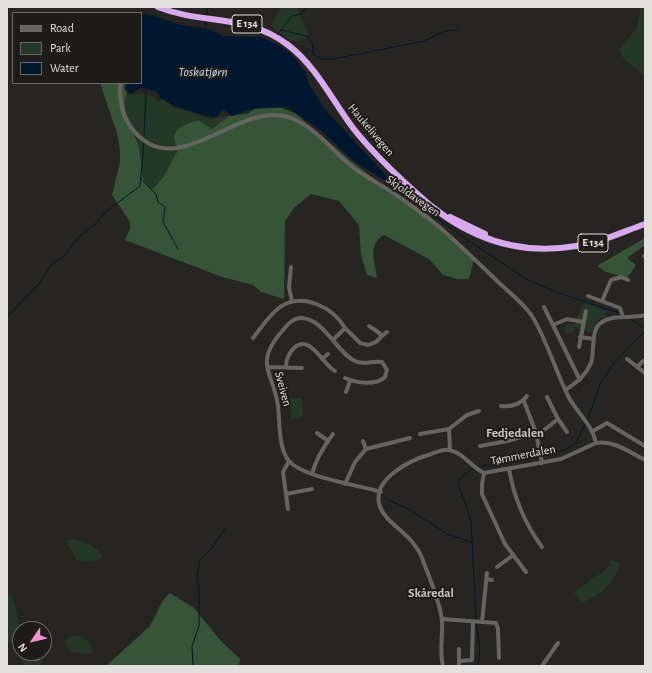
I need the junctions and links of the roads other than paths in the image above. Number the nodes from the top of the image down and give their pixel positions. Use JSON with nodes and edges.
{"nodes":[{"id":1,"x":158,"y":7,"type":"edge"},
{"id":2,"x":120,"y":84,"type":"edge"},
{"id":3,"x":645,"y":224,"type":"edge"},
{"id":4,"x":291,"y":267,"type":"dead end"},
{"id":5,"x":628,"y":280,"type":"dead end"},
{"id":6,"x":588,"y":296,"type":"dead end"},
{"id":7,"x":602,"y":300,"type":"junction"},
{"id":8,"x":292,"y":302,"type":"junction"},
{"id":9,"x":544,"y":307,"type":"dead end"},
{"id":10,"x":586,"y":311,"type":"dead end"},
{"id":11,"x":645,"y":315,"type":"edge"},
{"id":12,"x":623,"y":317,"type":"junction"},
{"id":13,"x":583,"y":322,"type":"junction"},
{"id":14,"x":553,"y":325,"type":"junction"},
{"id":15,"x":369,"y":326,"type":"dead end"},
{"id":16,"x":345,"y":328,"type":"junction"},
{"id":17,"x":387,"y":332,"type":"dead end"},
{"id":18,"x":382,"y":336,"type":"junction"},
{"id":19,"x":580,"y":337,"type":"junction"},
{"id":20,"x":253,"y":338,"type":"dead end"},
{"id":21,"x":594,"y":339,"type":"junction"},
{"id":22,"x":333,"y":340,"type":"junction"},
{"id":23,"x":579,"y":347,"type":"dead end"},
{"id":24,"x":328,"y":354,"type":"dead end"},
{"id":25,"x":322,"y":359,"type":"junction"},
{"id":26,"x":627,"y":359,"type":"dead end"},
{"id":27,"x":643,"y":361,"type":"dead end"},
{"id":28,"x":266,"y":367,"type":"junction"},
{"id":29,"x":286,"y":367,"type":"junction"},
{"id":30,"x":637,"y":367,"type":"junction"},
{"id":31,"x":302,"y":368,"type":"dead end"},
{"id":32,"x":334,"y":371,"type":"dead end"},
{"id":33,"x":645,"y":373,"type":"edge"},
{"id":34,"x":345,"y":378,"type":"dead end"},
{"id":35,"x":580,"y":380,"type":"junction"},
{"id":36,"x":350,"y":381,"type":"junction"},
{"id":37,"x":566,"y":390,"type":"junction"},
{"id":38,"x":346,"y":392,"type":"dead end"},
{"id":39,"x":527,"y":396,"type":"dead end"},
{"id":40,"x":547,"y":397,"type":"dead end"},
{"id":41,"x":524,"y":401,"type":"junction"},
{"id":42,"x":501,"y":406,"type":"dead end"},
{"id":43,"x":479,"y":411,"type":"dead end"},
{"id":44,"x":558,"y":419,"type":"junction"},
{"id":45,"x":449,"y":429,"type":"junction"},
{"id":46,"x":593,"y":431,"type":"junction"},
{"id":47,"x":567,"y":432,"type":"dead end"},
{"id":48,"x":317,"y":433,"type":"dead end"},
{"id":49,"x":536,"y":433,"type":"junction"},
{"id":50,"x":333,"y":434,"type":"dead end"},
{"id":51,"x":420,"y":434,"type":"dead end"},
{"id":52,"x":410,"y":438,"type":"dead end"},
{"id":53,"x":327,"y":440,"type":"junction"},
{"id":54,"x":363,"y":441,"type":"dead end"},
{"id":55,"x":596,"y":443,"type":"junction"},
{"id":56,"x":480,"y":446,"type":"dead end"},
{"id":57,"x":645,"y":446,"type":"edge"},
{"id":58,"x":366,"y":448,"type":"junction"},
{"id":59,"x":450,"y":450,"type":"junction"},
{"id":60,"x":645,"y":460,"type":"edge"},
{"id":61,"x":289,"y":461,"type":"junction"},
{"id":62,"x":542,"y":463,"type":"junction"},
{"id":63,"x":509,"y":469,"type":"junction"},
{"id":64,"x":484,"y":473,"type":"junction"},
{"id":65,"x":312,"y":474,"type":"junction"},
{"id":66,"x":345,"y":484,"type":"junction"},
{"id":67,"x":312,"y":489,"type":"dead end"},
{"id":68,"x":381,"y":492,"type":"junction"},
{"id":69,"x":286,"y":494,"type":"junction"},
{"id":70,"x":288,"y":509,"type":"dead end"},
{"id":71,"x":542,"y":547,"type":"dead end"},
{"id":72,"x":512,"y":556,"type":"junction"},
{"id":73,"x":497,"y":567,"type":"dead end"},
{"id":74,"x":526,"y":572,"type":"dead end"},
{"id":75,"x":487,"y":573,"type":"dead end"},
{"id":76,"x":486,"y":579,"type":"junction"},
{"id":77,"x":492,"y":580,"type":"dead end"},
{"id":78,"x":442,"y":619,"type":"junction"},
{"id":79,"x":473,"y":622,"type":"junction"},
{"id":80,"x":482,"y":622,"type":"junction"},
{"id":81,"x":558,"y":643,"type":"dead end"},
{"id":82,"x":459,"y":649,"type":"dead end"},
{"id":83,"x":499,"y":658,"type":"dead end"},
{"id":84,"x":460,"y":661,"type":"junction"},
{"id":85,"x":443,"y":666,"type":"edge"},
{"id":86,"x":459,"y":666,"type":"edge"},
{"id":87,"x":542,"y":666,"type":"edge"}],
"edges":[{"from":1,"to":3,"type":"highway","name":"Haukelivegen","number":"E 134"},
{"from":2,"to":37,"type":"street","name":"Skjoldavegen"},
{"from":4,"to":8,"type":"street"},
{"from":5,"to":7,"type":"street"},
{"from":6,"to":7,"type":"street"},
{"from":7,"to":12,"type":"street"},
{"from":8,"to":16,"type":"street"},
{"from":8,"to":20,"type":"street"},
{"from":9,"to":14,"type":"street"},
{"from":10,"to":13,"type":"street"},
{"from":11,"to":12,"type":"street"},
{"from":12,"to":21,"type":"street"},
{"from":13,"to":14,"type":"street"},
{"from":13,"to":19,"type":"street"},
{"from":14,"to":35,"type":"street"},
{"from":15,"to":18,"type":"street"},
{"from":16,"to":18,"type":"street"},
{"from":16,"to":22,"type":"street"},
{"from":17,"to":18,"type":"street"},
{"from":19,"to":21,"type":"street"},
{"from":19,"to":23,"type":"street"},
{"from":21,"to":35,"type":"street"},
{"from":22,"to":28,"type":"street","name":"Sveiven"},
{"from":22,"to":36,"type":"street","name":"Sveiven"},
{"from":24,"to":25,"type":"street"},
{"from":25,"to":29,"type":"street"},
{"from":25,"to":32,"type":"street"},
{"from":26,"to":30,"type":"street"},
{"from":27,"to":30,"type":"street"},
{"from":28,"to":29,"type":"street"},
{"from":28,"to":61,"type":"street","name":"Sveiven"},
{"from":29,"to":31,"type":"street"},
{"from":30,"to":33,"type":"street"},
{"from":34,"to":36,"type":"street","name":"Sveiven"},
{"from":35,"to":37,"type":"street"},
{"from":36,"to":38,"type":"street"},
{"from":37,"to":46,"type":"street","name":"Skjoldavegen"},
{"from":39,"to":41,"type":"street"},
{"from":40,"to":44,"type":"street"},
{"from":41,"to":42,"type":"street"},
{"from":41,"to":49,"type":"street"},
{"from":43,"to":45,"type":"street"},
{"from":44,"to":47,"type":"street"},
{"from":44,"to":49,"type":"street"},
{"from":45,"to":51,"type":"street"},
{"from":45,"to":59,"type":"street"},
{"from":46,"to":55,"type":"street","name":"Skjoldavegen"},
{"from":46,"to":57,"type":"street"},
{"from":48,"to":53,"type":"street"},
{"from":49,"to":56,"type":"street"},
{"from":49,"to":62,"type":"street"},
{"from":50,"to":53,"type":"street"},
{"from":52,"to":58,"type":"street"},
{"from":53,"to":65,"type":"street"},
{"from":54,"to":58,"type":"street"},
{"from":55,"to":60,"type":"street"},
{"from":55,"to":62,"type":"street","name":"Tømmerdalen"},
{"from":58,"to":66,"type":"street"},
{"from":59,"to":64,"type":"street","name":"Tømmerdalen"},
{"from":59,"to":68,"type":"street"},
{"from":61,"to":65,"type":"street"},
{"from":61,"to":69,"type":"street"},
{"from":62,"to":63,"type":"street","name":"Tømmerdalen"},
{"from":63,"to":64,"type":"street","name":"Tømmerdalen"},
{"from":63,"to":71,"type":"street"},
{"from":64,"to":72,"type":"street"},
{"from":65,"to":66,"type":"street"},
{"from":66,"to":68,"type":"street"},
{"from":67,"to":69,"type":"street"},
{"from":68,"to":78,"type":"street"},
{"from":69,"to":70,"type":"street"},
{"from":72,"to":73,"type":"street"},
{"from":72,"to":74,"type":"street"},
{"from":75,"to":76,"type":"street"},
{"from":76,"to":77,"type":"street"},
{"from":76,"to":80,"type":"street"},
{"from":78,"to":79,"type":"street"},
{"from":78,"to":85,"type":"street"},
{"from":79,"to":80,"type":"street"},
{"from":79,"to":84,"type":"street"},
{"from":80,"to":83,"type":"street"},
{"from":81,"to":87,"type":"street"},
{"from":82,"to":84,"type":"street"},
{"from":84,"to":86,"type":"street"}]}
